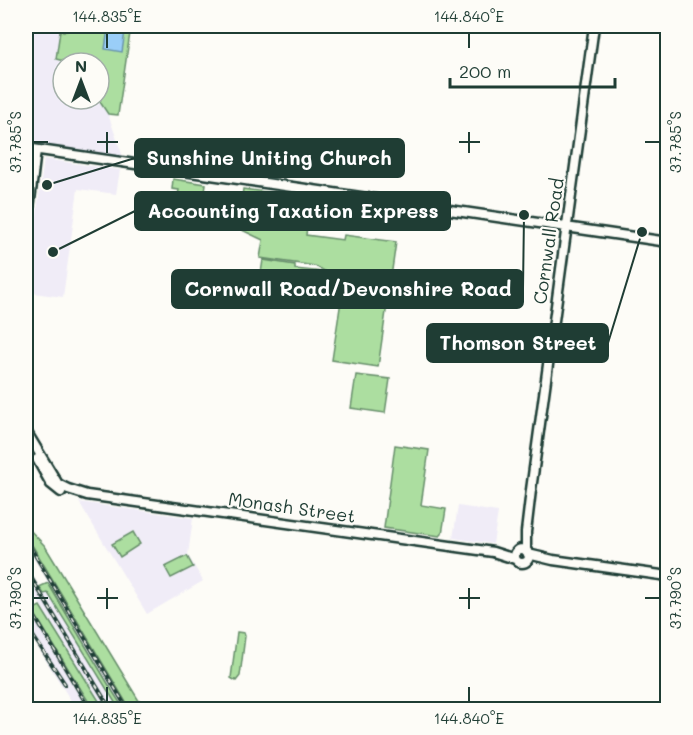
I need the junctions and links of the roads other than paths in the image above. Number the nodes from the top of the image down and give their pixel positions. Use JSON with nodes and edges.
{"nodes":[{"id":1,"x":594,"y":26,"type":"edge"},
{"id":2,"x":26,"y":148,"type":"edge"},
{"id":3,"x":36,"y":150,"type":"junction"},
{"id":4,"x":567,"y":227,"type":"junction"},
{"id":5,"x":26,"y":234,"type":"edge"},
{"id":6,"x":668,"y":242,"type":"edge"},
{"id":7,"x":26,"y":431,"type":"edge"},
{"id":8,"x":26,"y":440,"type":"edge"},
{"id":9,"x":35,"y":450,"type":"junction"},
{"id":10,"x":522,"y":554,"type":"junction"},
{"id":11,"x":668,"y":576,"type":"edge"}],
"edges":[{"from":1,"to":4,"type":"street","name":"Cornwall Road"},
{"from":2,"to":3,"type":"street"},
{"from":3,"to":4,"type":"street"},
{"from":3,"to":5,"type":"street"},
{"from":4,"to":6,"type":"street"},
{"from":4,"to":10,"type":"street","name":"Cornwall Road"},
{"from":7,"to":9,"type":"street"},
{"from":8,"to":9,"type":"street"},
{"from":9,"to":10,"type":"street","name":"Monash Street"},
{"from":10,"to":11,"type":"street","name":"Monash Street"}]}
